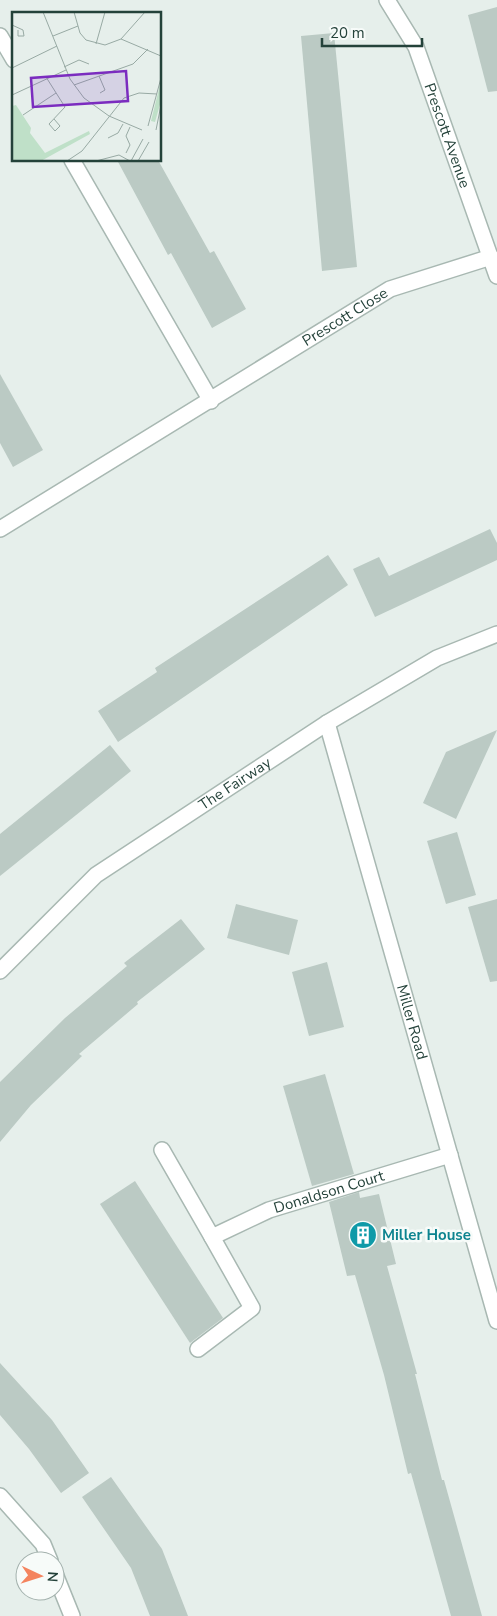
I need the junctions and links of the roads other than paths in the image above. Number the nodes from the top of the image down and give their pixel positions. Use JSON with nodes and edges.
{"nodes":[{"id":1,"x":387,"y":0,"type":"edge"},
{"id":2,"x":0,"y":36,"type":"edge"},
{"id":3,"x":12,"y":57,"type":"edge"},
{"id":4,"x":73,"y":161,"type":"edge"},
{"id":5,"x":492,"y":257,"type":"junction"},
{"id":6,"x":497,"y":276,"type":"edge"},
{"id":7,"x":211,"y":401,"type":"junction"},
{"id":8,"x":0,"y":529,"type":"edge"},
{"id":9,"x":497,"y":634,"type":"edge"},
{"id":10,"x":327,"y":723,"type":"junction"},
{"id":11,"x":0,"y":971,"type":"edge"},
{"id":12,"x":162,"y":1150,"type":"dead end"},
{"id":13,"x":450,"y":1155,"type":"junction"},
{"id":14,"x":212,"y":1237,"type":"junction"},
{"id":15,"x":497,"y":1321,"type":"edge"},
{"id":16,"x":198,"y":1349,"type":"dead end"},
{"id":17,"x":0,"y":1496,"type":"edge"},
{"id":18,"x":46,"y":1551,"type":"edge"},
{"id":19,"x":65,"y":1599,"type":"edge"},
{"id":20,"x":72,"y":1616,"type":"edge"}],
"edges":[{"from":1,"to":5,"type":"street","name":"Prescott Avenue"},
{"from":2,"to":3,"type":"street"},
{"from":4,"to":7,"type":"street"},
{"from":5,"to":6,"type":"street","name":"Prescott Avenue"},
{"from":5,"to":7,"type":"street","name":"Prescott Close"},
{"from":7,"to":8,"type":"street","name":"Prescott Close"},
{"from":9,"to":10,"type":"street","name":"The Fairway"},
{"from":10,"to":11,"type":"street","name":"The Fairway"},
{"from":10,"to":13,"type":"street","name":"Miller Road"},
{"from":12,"to":14,"type":"street"},
{"from":13,"to":14,"type":"street","name":"Donaldson Court"},
{"from":13,"to":15,"type":"street","name":"Miller Road"},
{"from":14,"to":16,"type":"street"},
{"from":17,"to":18,"type":"street"},
{"from":19,"to":20,"type":"street"}]}
